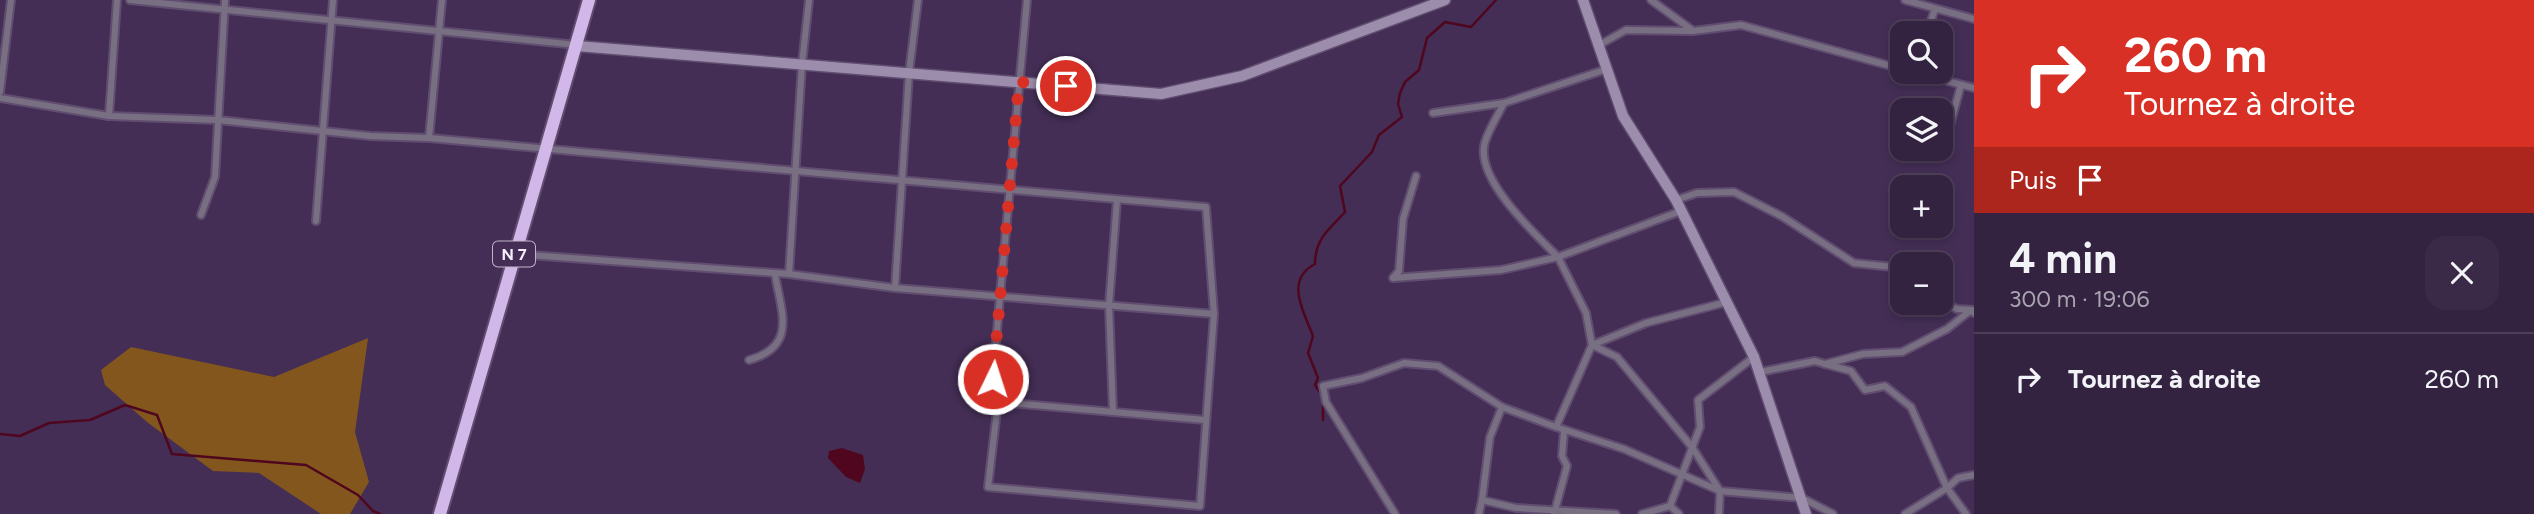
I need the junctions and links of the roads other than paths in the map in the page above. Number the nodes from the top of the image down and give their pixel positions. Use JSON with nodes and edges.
{"nodes":[{"id":1,"x":11,"y":0,"type":"edge"},
{"id":2,"x":117,"y":0,"type":"edge"},
{"id":3,"x":130,"y":0,"type":"edge"},
{"id":4,"x":225,"y":0,"type":"edge"},
{"id":5,"x":333,"y":0,"type":"edge"},
{"id":6,"x":442,"y":0,"type":"edge"},
{"id":7,"x":589,"y":0,"type":"edge"},
{"id":8,"x":809,"y":0,"type":"edge"},
{"id":9,"x":918,"y":0,"type":"edge"},
{"id":10,"x":1027,"y":0,"type":"edge"},
{"id":11,"x":1445,"y":0,"type":"edge"},
{"id":12,"x":1583,"y":0,"type":"edge"},
{"id":13,"x":1651,"y":0,"type":"edge"},
{"id":14,"x":1905,"y":0,"type":"edge"},
{"id":15,"x":224,"y":9,"type":"junction"},
{"id":16,"x":1935,"y":9,"type":"junction"},
{"id":17,"x":331,"y":19,"type":"junction"},
{"id":18,"x":1974,"y":19,"type":"edge"},
{"id":19,"x":1931,"y":21,"type":"edge"},
{"id":20,"x":439,"y":31,"type":"junction"},
{"id":21,"x":1693,"y":31,"type":"junction"},
{"id":22,"x":1601,"y":44,"type":"junction"},
{"id":23,"x":578,"y":46,"type":"junction"},
{"id":24,"x":802,"y":64,"type":"junction"},
{"id":25,"x":1890,"y":66,"type":"edge"},
{"id":26,"x":1607,"y":69,"type":"junction"},
{"id":27,"x":909,"y":73,"type":"junction"},
{"id":28,"x":1019,"y":82,"type":"junction"},
{"id":29,"x":1953,"y":83,"type":"edge"},
{"id":30,"x":1961,"y":85,"type":"junction"},
{"id":31,"x":1974,"y":88,"type":"edge"},
{"id":32,"x":0,"y":92,"type":"edge"},
{"id":33,"x":0,"y":98,"type":"edge"},
{"id":34,"x":1504,"y":103,"type":"junction"},
{"id":35,"x":1433,"y":113,"type":"dead end"},
{"id":36,"x":1953,"y":114,"type":"edge"},
{"id":37,"x":109,"y":116,"type":"junction"},
{"id":38,"x":218,"y":120,"type":"junction"},
{"id":39,"x":324,"y":130,"type":"junction"},
{"id":40,"x":429,"y":138,"type":"junction"},
{"id":41,"x":546,"y":150,"type":"junction"},
{"id":42,"x":794,"y":173,"type":"junction"},
{"id":43,"x":1416,"y":176,"type":"dead end"},
{"id":44,"x":901,"y":182,"type":"junction"},
{"id":45,"x":1011,"y":190,"type":"junction"},
{"id":46,"x":1117,"y":200,"type":"junction"},
{"id":47,"x":1676,"y":200,"type":"junction"},
{"id":48,"x":1681,"y":211,"type":"junction"},
{"id":49,"x":201,"y":215,"type":"dead end"},
{"id":50,"x":316,"y":221,"type":"dead end"},
{"id":51,"x":514,"y":254,"type":"junction"},
{"id":52,"x":1558,"y":257,"type":"junction"},
{"id":53,"x":1890,"y":267,"type":"edge"},
{"id":54,"x":775,"y":274,"type":"junction"},
{"id":55,"x":789,"y":274,"type":"junction"},
{"id":56,"x":895,"y":288,"type":"junction"},
{"id":57,"x":1000,"y":296,"type":"junction"},
{"id":58,"x":1727,"y":302,"type":"junction"},
{"id":59,"x":1109,"y":306,"type":"junction"},
{"id":60,"x":1953,"y":307,"type":"edge"},
{"id":61,"x":1973,"y":311,"type":"edge"},
{"id":62,"x":1214,"y":314,"type":"junction"},
{"id":63,"x":1592,"y":345,"type":"junction"},
{"id":64,"x":1754,"y":357,"type":"junction"},
{"id":65,"x":750,"y":360,"type":"dead end"},
{"id":66,"x":1825,"y":364,"type":"junction"},
{"id":67,"x":1760,"y":372,"type":"junction"},
{"id":68,"x":998,"y":402,"type":"junction"},
{"id":69,"x":1502,"y":407,"type":"junction"},
{"id":70,"x":1113,"y":412,"type":"junction"},
{"id":71,"x":1205,"y":420,"type":"junction"},
{"id":72,"x":1556,"y":428,"type":"junction"},
{"id":73,"x":1564,"y":432,"type":"junction"},
{"id":74,"x":1692,"y":447,"type":"junction"},
{"id":75,"x":1681,"y":474,"type":"junction"},
{"id":76,"x":1974,"y":475,"type":"edge"},
{"id":77,"x":1947,"y":488,"type":"junction"},
{"id":78,"x":1720,"y":491,"type":"junction"},
{"id":79,"x":1802,"y":498,"type":"junction"},
{"id":80,"x":1482,"y":500,"type":"junction"},
{"id":81,"x":1670,"y":506,"type":"junction"},
{"id":82,"x":441,"y":511,"type":"edge"},
{"id":83,"x":1554,"y":511,"type":"edge"},
{"id":84,"x":1395,"y":514,"type":"edge"},
{"id":85,"x":1479,"y":514,"type":"edge"},
{"id":86,"x":1616,"y":514,"type":"edge"},
{"id":87,"x":1642,"y":514,"type":"edge"},
{"id":88,"x":1679,"y":514,"type":"edge"},
{"id":89,"x":1720,"y":514,"type":"edge"},
{"id":90,"x":1806,"y":514,"type":"edge"},
{"id":91,"x":1832,"y":514,"type":"edge"},
{"id":92,"x":1905,"y":514,"type":"edge"},
{"id":93,"x":1966,"y":514,"type":"edge"}],
"edges":[{"from":1,"to":32,"type":"street"},
{"from":2,"to":37,"type":"street"},
{"from":3,"to":15,"type":"street"},
{"from":4,"to":15,"type":"street"},
{"from":5,"to":17,"type":"street"},
{"from":6,"to":20,"type":"street"},
{"from":7,"to":23,"type":"highway","number":"N 7"},
{"from":8,"to":24,"type":"street"},
{"from":9,"to":27,"type":"street"},
{"from":10,"to":28,"type":"street"},
{"from":11,"to":28,"type":"street"},
{"from":12,"to":22,"type":"street"},
{"from":13,"to":21,"type":"street"},
{"from":14,"to":16,"type":"street"},
{"from":15,"to":17,"type":"street"},
{"from":15,"to":38,"type":"street"},
{"from":16,"to":18,"type":"street"},
{"from":16,"to":19,"type":"street"},
{"from":17,"to":20,"type":"street"},
{"from":17,"to":39,"type":"street"},
{"from":20,"to":23,"type":"street"},
{"from":20,"to":40,"type":"street"},
{"from":21,"to":22,"type":"street"},
{"from":21,"to":25,"type":"street"},
{"from":22,"to":26,"type":"street"},
{"from":23,"to":24,"type":"street"},
{"from":23,"to":41,"type":"highway","number":"N 7"},
{"from":24,"to":27,"type":"street"},
{"from":24,"to":42,"type":"street"},
{"from":26,"to":34,"type":"street"},
{"from":26,"to":47,"type":"street"},
{"from":27,"to":28,"type":"street"},
{"from":27,"to":44,"type":"street"},
{"from":28,"to":45,"type":"street"},
{"from":29,"to":30,"type":"street"},
{"from":30,"to":31,"type":"street"},
{"from":30,"to":36,"type":"street"},
{"from":33,"to":37,"type":"street"},
{"from":34,"to":35,"type":"street"},
{"from":34,"to":52,"type":"street"},
{"from":37,"to":38,"type":"street"},
{"from":38,"to":39,"type":"street"},
{"from":38,"to":49,"type":"street"},
{"from":39,"to":40,"type":"street"},
{"from":39,"to":50,"type":"street"},
{"from":40,"to":41,"type":"street"},
{"from":41,"to":42,"type":"street"},
{"from":41,"to":51,"type":"highway","number":"N 7"},
{"from":42,"to":44,"type":"street"},
{"from":42,"to":55,"type":"street"},
{"from":43,"to":52,"type":"street"},
{"from":44,"to":45,"type":"street"},
{"from":44,"to":56,"type":"street"},
{"from":45,"to":46,"type":"street"},
{"from":45,"to":57,"type":"street"},
{"from":46,"to":59,"type":"street"},
{"from":46,"to":62,"type":"street"},
{"from":47,"to":48,"type":"street"},
{"from":47,"to":53,"type":"street"},
{"from":48,"to":52,"type":"street"},
{"from":48,"to":58,"type":"street"},
{"from":51,"to":54,"type":"street"},
{"from":51,"to":82,"type":"highway","number":"N 7"},
{"from":52,"to":63,"type":"street"},
{"from":54,"to":55,"type":"street"},
{"from":54,"to":65,"type":"street"},
{"from":55,"to":56,"type":"street"},
{"from":56,"to":57,"type":"street"},
{"from":57,"to":59,"type":"street"},
{"from":57,"to":68,"type":"street"},
{"from":58,"to":63,"type":"street"},
{"from":58,"to":64,"type":"street"},
{"from":59,"to":62,"type":"street"},
{"from":59,"to":70,"type":"street"},
{"from":60,"to":61,"type":"street"},
{"from":61,"to":66,"type":"street"},
{"from":62,"to":71,"type":"street"},
{"from":63,"to":72,"type":"street"},
{"from":63,"to":74,"type":"street"},
{"from":64,"to":67,"type":"street"},
{"from":64,"to":74,"type":"street"},
{"from":66,"to":67,"type":"street"},
{"from":66,"to":77,"type":"street"},
{"from":67,"to":79,"type":"street"},
{"from":68,"to":70,"type":"street"},
{"from":68,"to":71,"type":"street"},
{"from":69,"to":72,"type":"street"},
{"from":69,"to":80,"type":"street"},
{"from":69,"to":84,"type":"street"},
{"from":70,"to":71,"type":"street"},
{"from":72,"to":73,"type":"street"},
{"from":73,"to":75,"type":"street"},
{"from":73,"to":83,"type":"street"},
{"from":74,"to":75,"type":"street"},
{"from":74,"to":78,"type":"street"},
{"from":75,"to":78,"type":"street"},
{"from":75,"to":81,"type":"street"},
{"from":76,"to":77,"type":"street"},
{"from":77,"to":92,"type":"street"},
{"from":77,"to":93,"type":"street"},
{"from":78,"to":79,"type":"street"},
{"from":78,"to":89,"type":"street"},
{"from":79,"to":90,"type":"street"},
{"from":79,"to":91,"type":"street"},
{"from":80,"to":83,"type":"street"},
{"from":80,"to":85,"type":"street"},
{"from":81,"to":87,"type":"street"},
{"from":81,"to":88,"type":"street"},
{"from":83,"to":86,"type":"street"}]}
